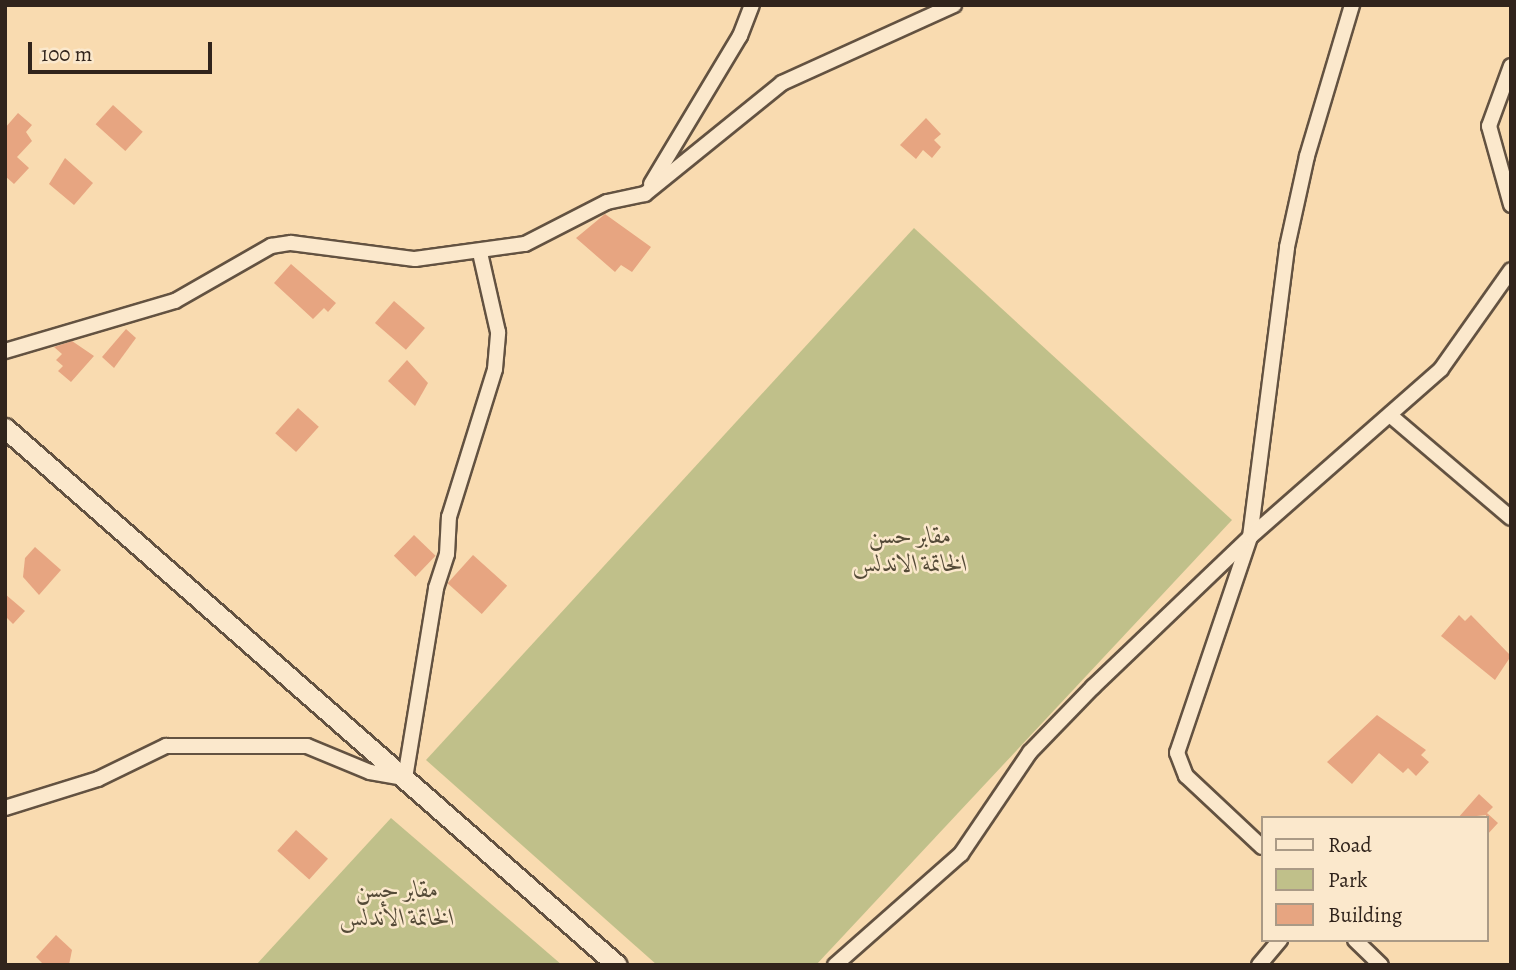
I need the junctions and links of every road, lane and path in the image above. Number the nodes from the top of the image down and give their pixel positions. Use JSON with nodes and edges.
{"nodes":[{"id":1,"x":752,"y":5,"type":"edge"},
{"id":2,"x":954,"y":5,"type":"edge"},
{"id":3,"x":1352,"y":5,"type":"edge"},
{"id":4,"x":1511,"y":66,"type":"edge"},
{"id":5,"x":645,"y":194,"type":"junction"},
{"id":6,"x":1511,"y":205,"type":"edge"},
{"id":7,"x":480,"y":253,"type":"junction"},
{"id":8,"x":1511,"y":270,"type":"edge"},
{"id":9,"x":5,"y":351,"type":"edge"},
{"id":10,"x":1391,"y":416,"type":"junction"},
{"id":11,"x":5,"y":428,"type":"edge"},
{"id":12,"x":1511,"y":517,"type":"edge"},
{"id":13,"x":1250,"y":537,"type":"junction"},
{"id":14,"x":405,"y":778,"type":"junction"},
{"id":15,"x":5,"y":808,"type":"edge"},
{"id":16,"x":1260,"y":845,"type":"edge"},
{"id":17,"x":1278,"y":942,"type":"edge"},
{"id":18,"x":1357,"y":942,"type":"edge"},
{"id":19,"x":1378,"y":964,"type":"edge"},
{"id":20,"x":617,"y":965,"type":"edge"},
{"id":21,"x":835,"y":965,"type":"edge"},
{"id":22,"x":1259,"y":965,"type":"edge"}],
"edges":[{"from":1,"to":5,"type":"street"},
{"from":2,"to":5,"type":"street"},
{"from":3,"to":13,"type":"street"},
{"from":4,"to":6,"type":"street"},
{"from":5,"to":7,"type":"street"},
{"from":7,"to":9,"type":"street"},
{"from":7,"to":14,"type":"street"},
{"from":8,"to":10,"type":"street"},
{"from":10,"to":12,"type":"street"},
{"from":10,"to":13,"type":"street"},
{"from":11,"to":14,"type":"street"},
{"from":13,"to":16,"type":"street"},
{"from":13,"to":21,"type":"street"},
{"from":14,"to":15,"type":"street"},
{"from":14,"to":20,"type":"street"},
{"from":17,"to":22,"type":"street"},
{"from":18,"to":19,"type":"street"}]}
